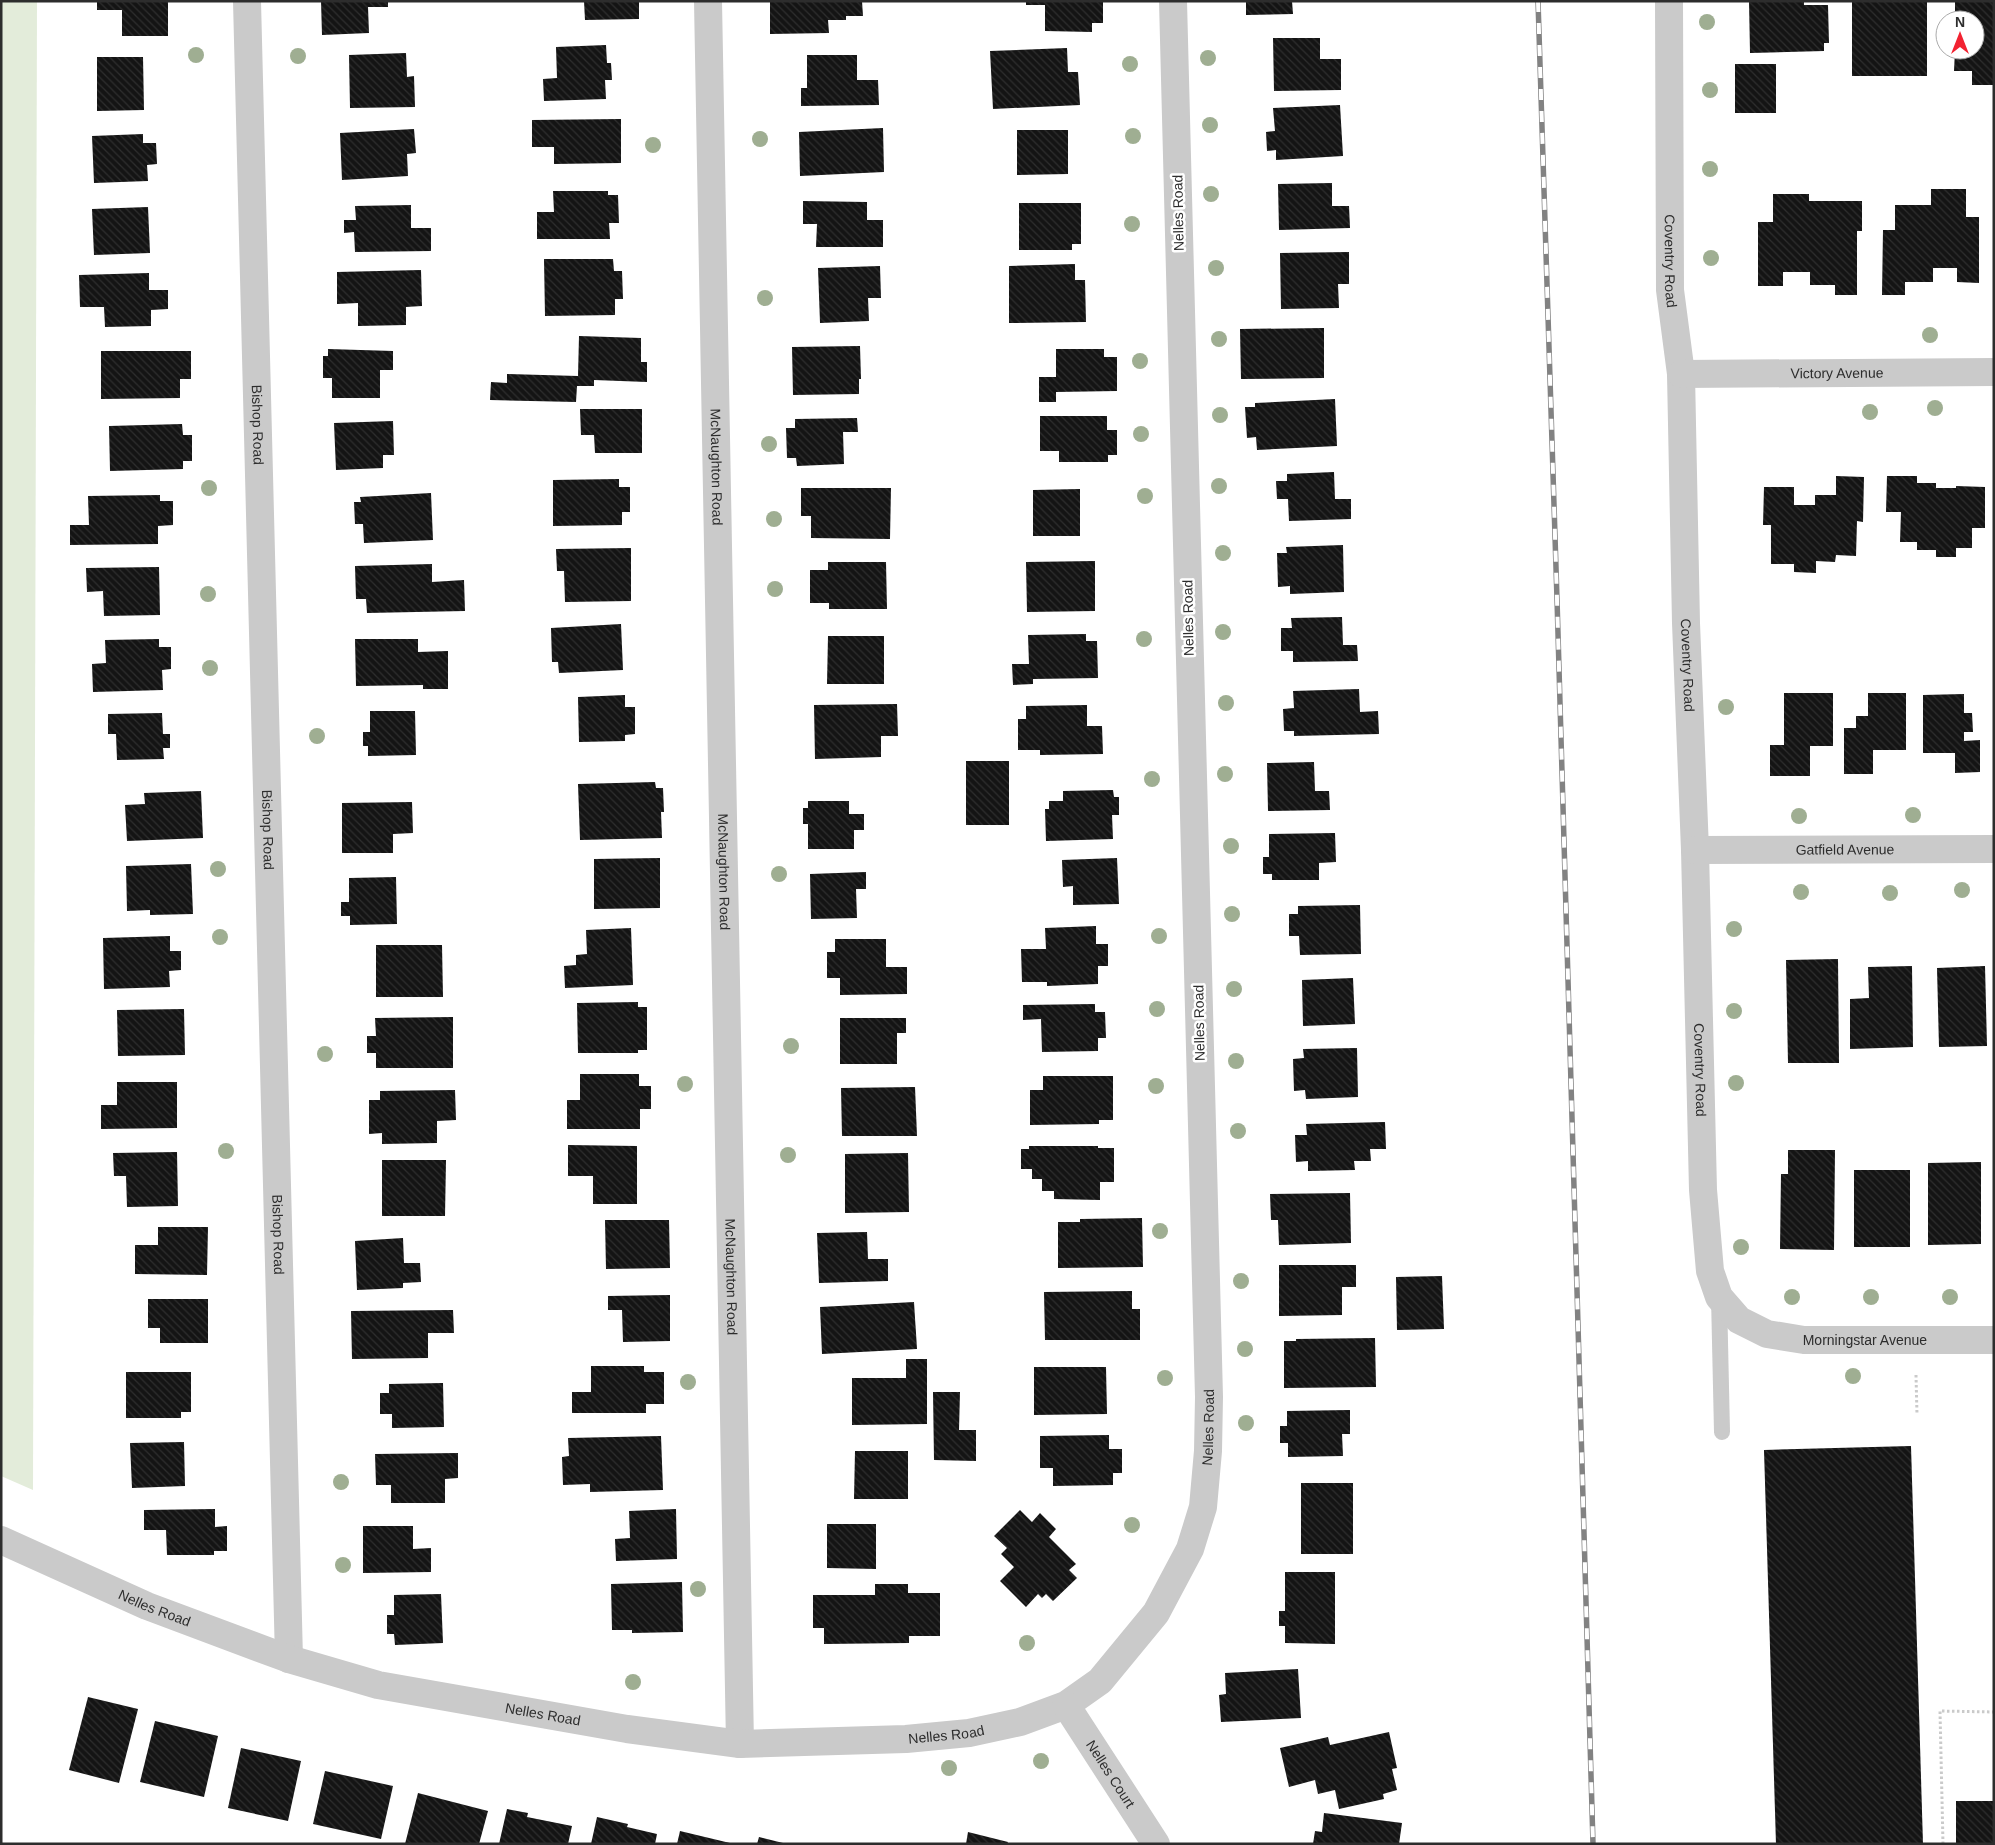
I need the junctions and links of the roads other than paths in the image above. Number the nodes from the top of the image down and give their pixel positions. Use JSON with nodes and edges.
{"nodes":[{"id":1,"x":247,"y":1,"type":"edge"},
{"id":2,"x":708,"y":1,"type":"edge"},
{"id":3,"x":1173,"y":1,"type":"edge"},
{"id":4,"x":1669,"y":1,"type":"edge"},
{"id":5,"x":1994,"y":372,"type":"edge"},
{"id":6,"x":1681,"y":374,"type":"junction"},
{"id":7,"x":1994,"y":849,"type":"edge"},
{"id":8,"x":1695,"y":850,"type":"junction"},
{"id":9,"x":1719,"y":1297,"type":"junction"},
{"id":10,"x":1739,"y":1320,"type":"joint"},
{"id":11,"x":1994,"y":1340,"type":"edge"},
{"id":12,"x":1722,"y":1432,"type":"dead end"},
{"id":13,"x":1,"y":1540,"type":"edge"},
{"id":14,"x":289,"y":1659,"type":"junction"},
{"id":15,"x":1066,"y":1705,"type":"junction"},
{"id":16,"x":740,"y":1744,"type":"junction"},
{"id":17,"x":1156,"y":1844,"type":"edge"}],
"edges":[{"from":1,"to":14,"type":"street","name":"Bishop Road"},
{"from":2,"to":16,"type":"street","name":"McNaughton Road"},
{"from":3,"to":15,"type":"street","name":"Nelles Road"},
{"from":4,"to":6,"type":"street","name":"Coventry Road"},
{"from":5,"to":6,"type":"street","name":"Victory Avenue"},
{"from":6,"to":8,"type":"street","name":"Coventry Road"},
{"from":7,"to":8,"type":"street","name":"Gatfield Avenue"},
{"from":8,"to":9,"type":"street","name":"Coventry Road"},
{"from":9,"to":10,"type":"street","name":"Coventry Road"},
{"from":9,"to":12,"type":"lane"},
{"from":10,"to":11,"type":"street","name":"Morningstar Avenue"},
{"from":13,"to":14,"type":"street","name":"Nelles Road"},
{"from":14,"to":16,"type":"street","name":"Nelles Road"},
{"from":15,"to":16,"type":"street","name":"Nelles Road"},
{"from":15,"to":17,"type":"street","name":"Nelles Court"}]}
